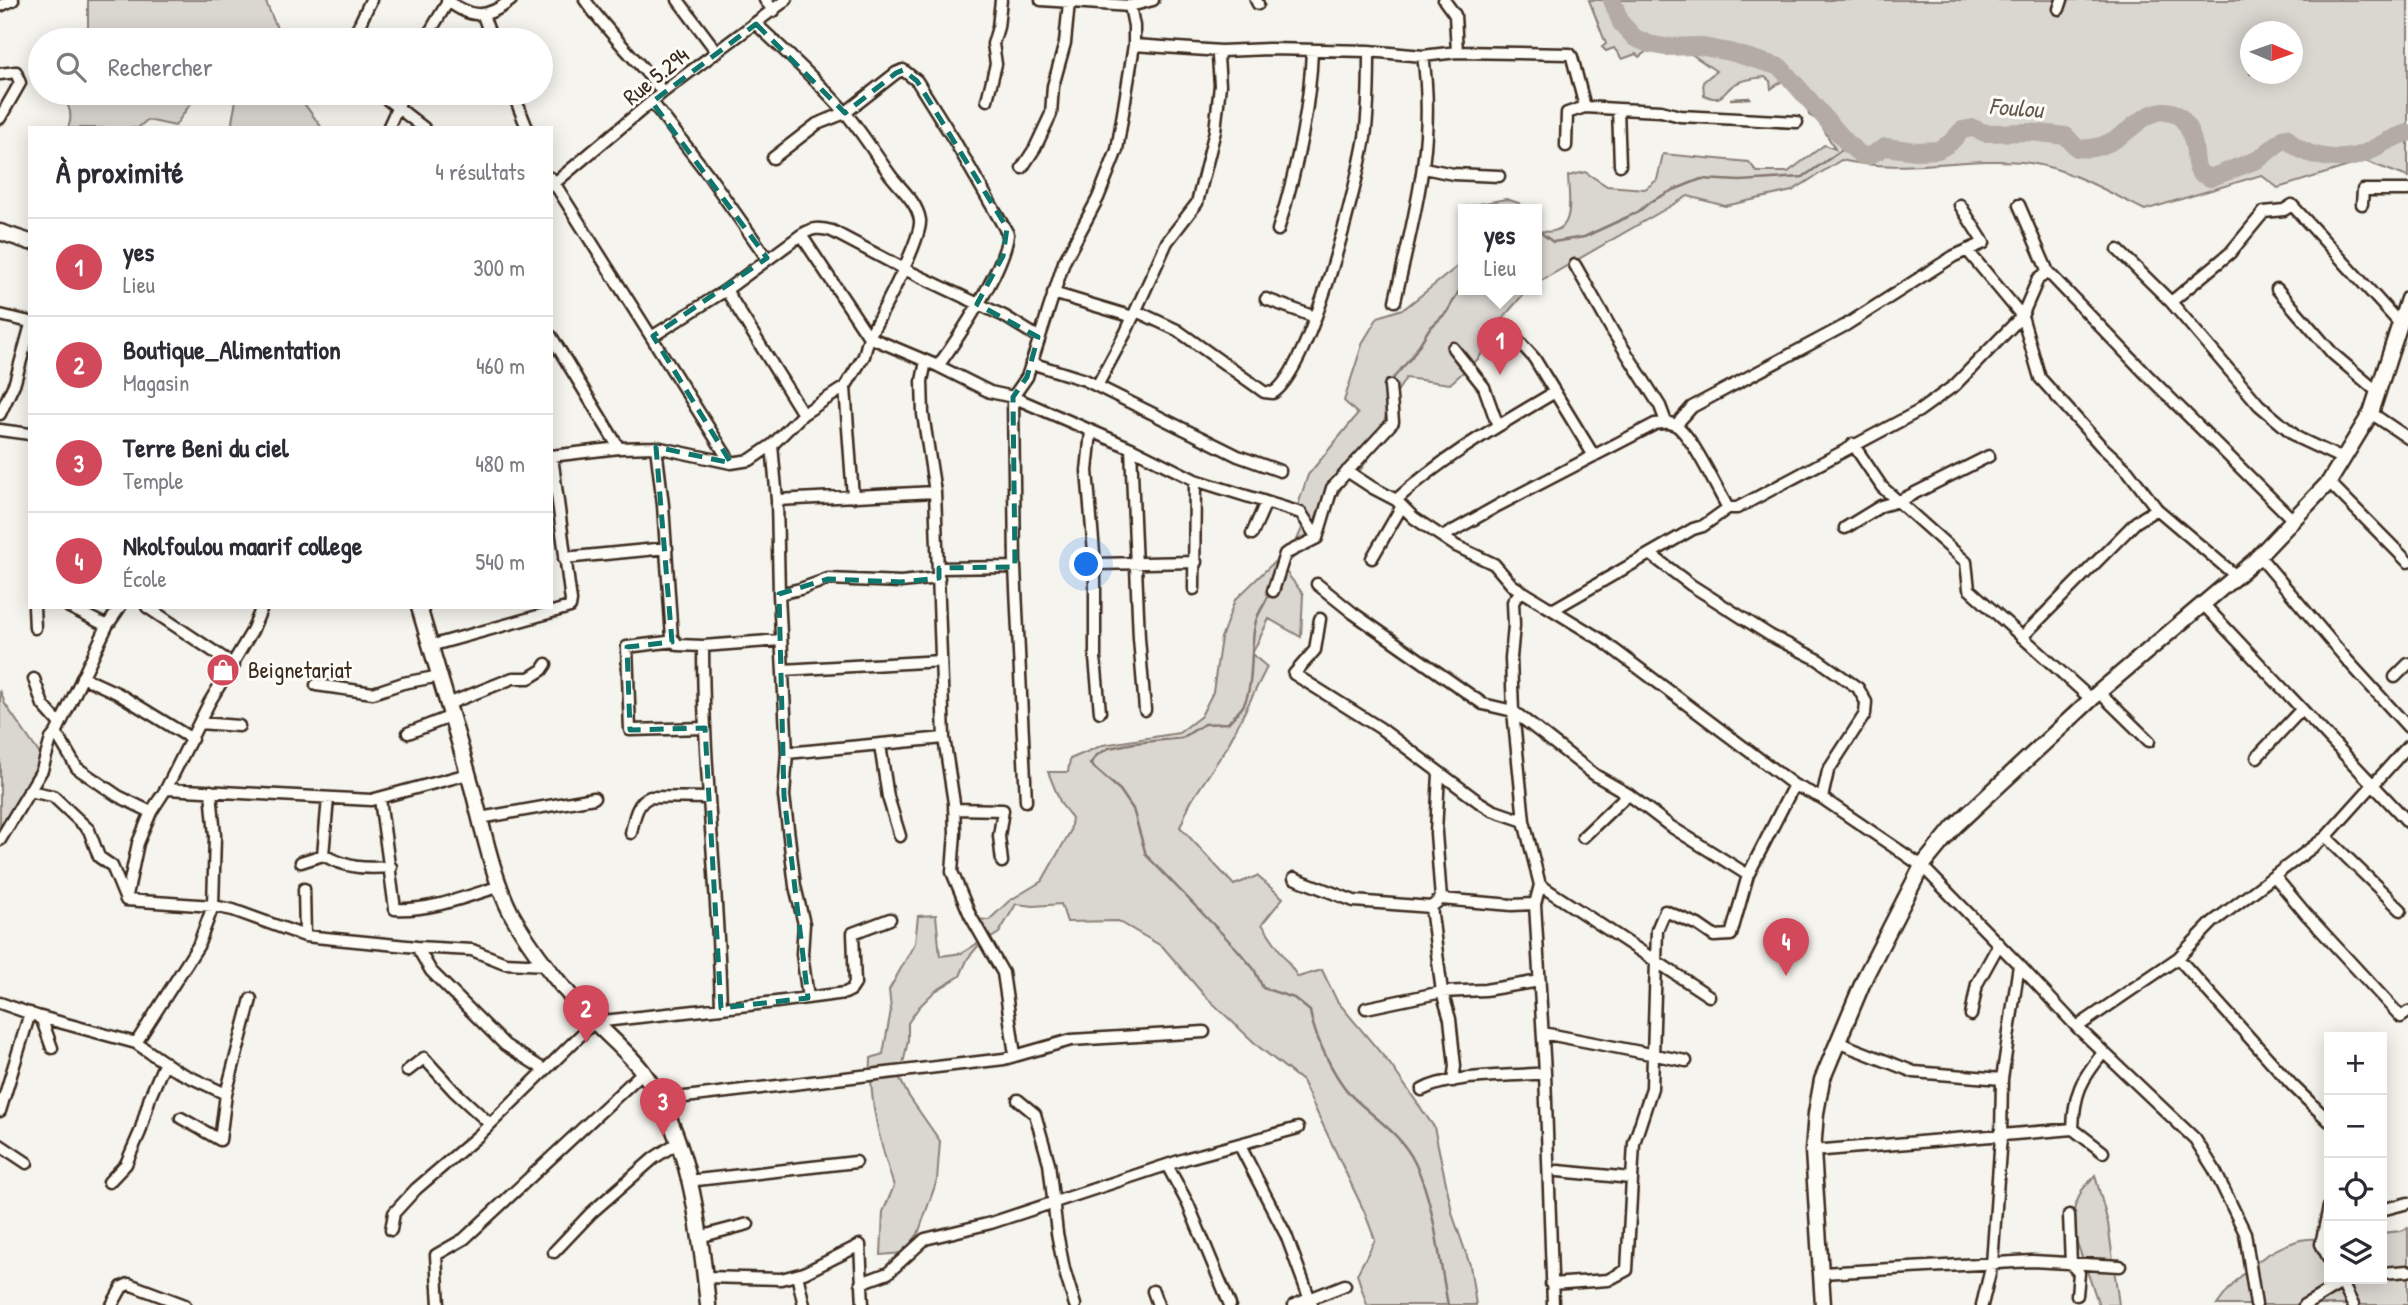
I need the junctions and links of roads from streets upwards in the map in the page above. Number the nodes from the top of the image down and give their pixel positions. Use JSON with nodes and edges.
{"nodes":[{"id":1,"x":13,"y":0,"type":"edge"},
{"id":2,"x":371,"y":0,"type":"edge"},
{"id":3,"x":511,"y":0,"type":"edge"},
{"id":4,"x":585,"y":0,"type":"edge"},
{"id":5,"x":678,"y":0,"type":"edge"},
{"id":6,"x":765,"y":0,"type":"edge"},
{"id":7,"x":786,"y":0,"type":"edge"},
{"id":8,"x":1001,"y":0,"type":"edge"},
{"id":9,"x":1041,"y":0,"type":"edge"},
{"id":10,"x":1153,"y":0,"type":"edge"},
{"id":11,"x":1444,"y":0,"type":"edge"},
{"id":12,"x":448,"y":1,"type":"edge"},
{"id":13,"x":1069,"y":2,"type":"junction"},
{"id":14,"x":0,"y":6,"type":"edge"},
{"id":15,"x":1130,"y":6,"type":"junction"},
{"id":16,"x":774,"y":11,"type":"junction"},
{"id":17,"x":483,"y":15,"type":"junction"},
{"id":18,"x":756,"y":24,"type":"junction"},
{"id":19,"x":358,"y":28,"type":"edge"},
{"id":20,"x":432,"y":28,"type":"edge"},
{"id":21,"x":488,"y":28,"type":"edge"},
{"id":22,"x":1134,"y":46,"type":"junction"},
{"id":23,"x":1312,"y":50,"type":"junction"},
{"id":24,"x":1221,"y":51,"type":"junction"},
{"id":25,"x":1369,"y":51,"type":"junction"},
{"id":26,"x":717,"y":52,"type":"junction"},
{"id":27,"x":1457,"y":52,"type":"junction"},
{"id":28,"x":1423,"y":56,"type":"junction"},
{"id":29,"x":0,"y":74,"type":"edge"},
{"id":30,"x":663,"y":92,"type":"junction"},
{"id":31,"x":987,"y":100,"type":"dead end"},
{"id":32,"x":652,"y":102,"type":"junction"},
{"id":33,"x":395,"y":105,"type":"edge"},
{"id":34,"x":518,"y":105,"type":"edge"},
{"id":35,"x":398,"y":107,"type":"junction"},
{"id":36,"x":1585,"y":107,"type":"junction"},
{"id":37,"x":1618,"y":109,"type":"junction"},
{"id":38,"x":845,"y":113,"type":"junction"},
{"id":39,"x":0,"y":118,"type":"edge"},
{"id":40,"x":1797,"y":122,"type":"dead end"},
{"id":41,"x":389,"y":126,"type":"edge"},
{"id":42,"x":422,"y":126,"type":"edge"},
{"id":43,"x":526,"y":126,"type":"edge"},
{"id":44,"x":1566,"y":146,"type":"dead end"},
{"id":45,"x":773,"y":158,"type":"dead end"},
{"id":46,"x":1620,"y":165,"type":"dead end"},
{"id":47,"x":1022,"y":168,"type":"dead end"},
{"id":48,"x":1424,"y":168,"type":"junction"},
{"id":49,"x":1499,"y":176,"type":"dead end"},
{"id":50,"x":553,"y":181,"type":"edge"},
{"id":51,"x":553,"y":184,"type":"edge"},
{"id":52,"x":2408,"y":190,"type":"edge"},
{"id":53,"x":2362,"y":204,"type":"dead end"},
{"id":54,"x":1960,"y":205,"type":"dead end"},
{"id":55,"x":2019,"y":205,"type":"dead end"},
{"id":56,"x":1278,"y":230,"type":"dead end"},
{"id":57,"x":0,"y":232,"type":"edge"},
{"id":58,"x":801,"y":235,"type":"junction"},
{"id":59,"x":28,"y":241,"type":"edge"},
{"id":60,"x":1967,"y":250,"type":"junction"},
{"id":61,"x":2118,"y":250,"type":"dead end"},
{"id":62,"x":766,"y":258,"type":"junction"},
{"id":63,"x":1575,"y":265,"type":"dead end"},
{"id":64,"x":904,"y":269,"type":"junction"},
{"id":65,"x":2048,"y":272,"type":"junction"},
{"id":66,"x":2277,"y":289,"type":"dead end"},
{"id":67,"x":726,"y":290,"type":"junction"},
{"id":68,"x":1053,"y":293,"type":"junction"},
{"id":69,"x":1266,"y":299,"type":"dead end"},
{"id":70,"x":2408,"y":299,"type":"edge"},
{"id":71,"x":1395,"y":300,"type":"dead end"},
{"id":72,"x":2171,"y":302,"type":"junction"},
{"id":73,"x":977,"y":304,"type":"junction"},
{"id":74,"x":1134,"y":314,"type":"junction"},
{"id":75,"x":0,"y":315,"type":"edge"},
{"id":76,"x":2022,"y":316,"type":"junction"},
{"id":77,"x":1315,"y":317,"type":"junction"},
{"id":78,"x":28,"y":322,"type":"edge"},
{"id":79,"x":2401,"y":325,"type":"junction"},
{"id":80,"x":1505,"y":326,"type":"dead end"},
{"id":81,"x":28,"y":335,"type":"edge"},
{"id":82,"x":653,"y":336,"type":"junction"},
{"id":83,"x":869,"y":337,"type":"junction"},
{"id":84,"x":1038,"y":337,"type":"junction"},
{"id":85,"x":553,"y":339,"type":"edge"},
{"id":86,"x":1453,"y":348,"type":"dead end"},
{"id":87,"x":926,"y":361,"type":"junction"},
{"id":88,"x":1031,"y":363,"type":"junction"},
{"id":89,"x":938,"y":366,"type":"junction"},
{"id":90,"x":1097,"y":386,"type":"junction"},
{"id":91,"x":1390,"y":386,"type":"dead end"},
{"id":92,"x":845,"y":387,"type":"junction"},
{"id":93,"x":1555,"y":392,"type":"junction"},
{"id":94,"x":2379,"y":393,"type":"junction"},
{"id":95,"x":1013,"y":397,"type":"junction"},
{"id":96,"x":2371,"y":413,"type":"junction"},
{"id":97,"x":0,"y":414,"type":"edge"},
{"id":98,"x":803,"y":414,"type":"junction"},
{"id":99,"x":1671,"y":423,"type":"junction"},
{"id":100,"x":1498,"y":426,"type":"junction"},
{"id":101,"x":0,"y":430,"type":"edge"},
{"id":102,"x":1091,"y":432,"type":"junction"},
{"id":103,"x":28,"y":435,"type":"edge"},
{"id":104,"x":2408,"y":438,"type":"edge"},
{"id":105,"x":772,"y":444,"type":"junction"},
{"id":106,"x":1853,"y":444,"type":"junction"},
{"id":107,"x":619,"y":447,"type":"junction"},
{"id":108,"x":656,"y":447,"type":"junction"},
{"id":109,"x":1131,"y":449,"type":"junction"},
{"id":110,"x":553,"y":456,"type":"edge"},
{"id":111,"x":1594,"y":456,"type":"junction"},
{"id":112,"x":1989,"y":456,"type":"dead end"},
{"id":113,"x":2343,"y":459,"type":"junction"},
{"id":114,"x":731,"y":463,"type":"junction"},
{"id":115,"x":553,"y":464,"type":"edge"},
{"id":116,"x":1280,"y":471,"type":"dead end"},
{"id":117,"x":1347,"y":471,"type":"junction"},
{"id":118,"x":1195,"y":480,"type":"junction"},
{"id":119,"x":2329,"y":482,"type":"junction"},
{"id":120,"x":935,"y":492,"type":"junction"},
{"id":121,"x":853,"y":497,"type":"junction"},
{"id":122,"x":777,"y":500,"type":"junction"},
{"id":123,"x":1899,"y":501,"type":"junction"},
{"id":124,"x":1266,"y":502,"type":"junction"},
{"id":125,"x":1399,"y":503,"type":"junction"},
{"id":126,"x":1728,"y":509,"type":"junction"},
{"id":127,"x":2157,"y":509,"type":"junction"},
{"id":128,"x":2294,"y":521,"type":"junction"},
{"id":129,"x":1845,"y":528,"type":"dead end"},
{"id":130,"x":1252,"y":534,"type":"dead end"},
{"id":131,"x":1444,"y":536,"type":"junction"},
{"id":132,"x":1317,"y":538,"type":"junction"},
{"id":133,"x":667,"y":548,"type":"junction"},
{"id":134,"x":1650,"y":554,"type":"junction"},
{"id":135,"x":2259,"y":556,"type":"junction"},
{"id":136,"x":564,"y":558,"type":"junction"},
{"id":137,"x":1372,"y":558,"type":"dead end"},
{"id":138,"x":1196,"y":562,"type":"junction"},
{"id":139,"x":2408,"y":562,"type":"edge"},
{"id":140,"x":1137,"y":564,"type":"junction"},
{"id":141,"x":1095,"y":565,"type":"junction"},
{"id":142,"x":1015,"y":567,"type":"junction"},
{"id":143,"x":939,"y":573,"type":"junction"},
{"id":144,"x":2236,"y":576,"type":"junction"},
{"id":145,"x":1317,"y":584,"type":"dead end"},
{"id":146,"x":1194,"y":589,"type":"dead end"},
{"id":147,"x":1273,"y":591,"type":"dead end"},
{"id":148,"x":1521,"y":591,"type":"junction"},
{"id":149,"x":779,"y":594,"type":"junction"},
{"id":150,"x":2203,"y":604,"type":"junction"},
{"id":151,"x":34,"y":609,"type":"edge"},
{"id":152,"x":73,"y":609,"type":"edge"},
{"id":153,"x":119,"y":609,"type":"edge"},
{"id":154,"x":150,"y":609,"type":"edge"},
{"id":155,"x":261,"y":609,"type":"edge"},
{"id":156,"x":420,"y":609,"type":"edge"},
{"id":157,"x":1554,"y":609,"type":"junction"},
{"id":158,"x":1320,"y":619,"type":"dead end"},
{"id":159,"x":107,"y":626,"type":"junction"},
{"id":160,"x":35,"y":628,"type":"dead end"},
{"id":161,"x":2022,"y":637,"type":"junction"},
{"id":162,"x":781,"y":639,"type":"junction"},
{"id":163,"x":675,"y":642,"type":"junction"},
{"id":164,"x":430,"y":646,"type":"junction"},
{"id":165,"x":703,"y":646,"type":"junction"},
{"id":166,"x":942,"y":661,"type":"junction"},
{"id":167,"x":546,"y":664,"type":"dead end"},
{"id":168,"x":2408,"y":664,"type":"edge"},
{"id":169,"x":234,"y":665,"type":"junction"},
{"id":170,"x":783,"y":670,"type":"junction"},
{"id":171,"x":440,"y":676,"type":"junction"},
{"id":172,"x":82,"y":677,"type":"junction"},
{"id":173,"x":2395,"y":677,"type":"dead end"},
{"id":174,"x":33,"y":679,"type":"dead end"},
{"id":175,"x":316,"y":685,"type":"dead end"},
{"id":176,"x":2095,"y":695,"type":"junction"},
{"id":177,"x":2301,"y":709,"type":"junction"},
{"id":178,"x":450,"y":710,"type":"junction"},
{"id":179,"x":1145,"y":710,"type":"dead end"},
{"id":180,"x":1513,"y":711,"type":"junction"},
{"id":181,"x":1100,"y":712,"type":"dead end"},
{"id":182,"x":59,"y":723,"type":"junction"},
{"id":183,"x":199,"y":723,"type":"junction"},
{"id":184,"x":239,"y":726,"type":"dead end"},
{"id":185,"x":2408,"y":727,"type":"edge"},
{"id":186,"x":705,"y":728,"type":"junction"},
{"id":187,"x":408,"y":733,"type":"dead end"},
{"id":188,"x":944,"y":738,"type":"junction"},
{"id":189,"x":52,"y":739,"type":"junction"},
{"id":190,"x":192,"y":739,"type":"junction"},
{"id":191,"x":2149,"y":741,"type":"dead end"},
{"id":192,"x":880,"y":745,"type":"junction"},
{"id":193,"x":2408,"y":746,"type":"edge"},
{"id":194,"x":787,"y":752,"type":"junction"},
{"id":195,"x":2257,"y":757,"type":"dead end"},
{"id":196,"x":1439,"y":773,"type":"junction"},
{"id":197,"x":468,"y":774,"type":"junction"},
{"id":198,"x":1794,"y":785,"type":"junction"},
{"id":199,"x":2374,"y":785,"type":"junction"},
{"id":200,"x":166,"y":789,"type":"junction"},
{"id":201,"x":29,"y":791,"type":"junction"},
{"id":202,"x":211,"y":791,"type":"junction"},
{"id":203,"x":1628,"y":794,"type":"junction"},
{"id":204,"x":328,"y":798,"type":"junction"},
{"id":205,"x":594,"y":798,"type":"dead end"},
{"id":206,"x":708,"y":798,"type":"junction"},
{"id":207,"x":380,"y":799,"type":"junction"},
{"id":208,"x":1822,"y":799,"type":"junction"},
{"id":209,"x":1026,"y":801,"type":"dead end"},
{"id":210,"x":954,"y":809,"type":"junction"},
{"id":211,"x":151,"y":812,"type":"junction"},
{"id":212,"x":480,"y":818,"type":"junction"},
{"id":213,"x":1524,"y":821,"type":"junction"},
{"id":214,"x":2408,"y":822,"type":"edge"},
{"id":215,"x":4,"y":823,"type":"edge"},
{"id":216,"x":631,"y":833,"type":"dead end"},
{"id":217,"x":900,"y":836,"type":"dead end"},
{"id":218,"x":1583,"y":837,"type":"dead end"},
{"id":219,"x":2326,"y":837,"type":"junction"},
{"id":220,"x":0,"y":840,"type":"edge"},
{"id":221,"x":323,"y":855,"type":"junction"},
{"id":222,"x":301,"y":862,"type":"dead end"},
{"id":223,"x":1002,"y":863,"type":"dead end"},
{"id":224,"x":1922,"y":866,"type":"junction"},
{"id":225,"x":391,"y":867,"type":"junction"},
{"id":226,"x":1748,"y":875,"type":"junction"},
{"id":227,"x":2276,"y":877,"type":"junction"},
{"id":228,"x":1294,"y":878,"type":"dead end"},
{"id":229,"x":501,"y":886,"type":"junction"},
{"id":230,"x":1540,"y":886,"type":"junction"},
{"id":231,"x":304,"y":889,"type":"dead end"},
{"id":232,"x":1441,"y":899,"type":"junction"},
{"id":233,"x":126,"y":900,"type":"junction"},
{"id":234,"x":1535,"y":904,"type":"junction"},
{"id":235,"x":213,"y":906,"type":"junction"},
{"id":236,"x":1431,"y":907,"type":"junction"},
{"id":237,"x":2401,"y":910,"type":"dead end"},
{"id":238,"x":890,"y":919,"type":"dead end"},
{"id":239,"x":305,"y":936,"type":"junction"},
{"id":240,"x":1999,"y":944,"type":"junction"},
{"id":241,"x":417,"y":947,"type":"junction"},
{"id":242,"x":2178,"y":958,"type":"junction"},
{"id":243,"x":1655,"y":962,"type":"junction"},
{"id":244,"x":2019,"y":964,"type":"junction"},
{"id":245,"x":547,"y":965,"type":"junction"},
{"id":246,"x":1541,"y":981,"type":"junction"},
{"id":247,"x":1442,"y":992,"type":"junction"},
{"id":248,"x":1709,"y":996,"type":"dead end"},
{"id":249,"x":808,"y":998,"type":"junction"},
{"id":250,"x":251,"y":999,"type":"dead end"},
{"id":251,"x":0,"y":1003,"type":"edge"},
{"id":252,"x":721,"y":1008,"type":"junction"},
{"id":253,"x":1366,"y":1008,"type":"dead end"},
{"id":254,"x":2408,"y":1012,"type":"edge"},
{"id":255,"x":33,"y":1015,"type":"junction"},
{"id":256,"x":1971,"y":1015,"type":"dead end"},
{"id":257,"x":594,"y":1022,"type":"junction"},
{"id":258,"x":2077,"y":1027,"type":"junction"},
{"id":259,"x":1204,"y":1032,"type":"dead end"},
{"id":260,"x":1543,"y":1033,"type":"junction"},
{"id":261,"x":1837,"y":1042,"type":"junction"},
{"id":262,"x":136,"y":1043,"type":"junction"},
{"id":263,"x":52,"y":1048,"type":"dead end"},
{"id":264,"x":2104,"y":1052,"type":"junction"},
{"id":265,"x":1652,"y":1053,"type":"junction"},
{"id":266,"x":1015,"y":1055,"type":"junction"},
{"id":267,"x":1686,"y":1061,"type":"dead end"},
{"id":268,"x":165,"y":1062,"type":"junction"},
{"id":269,"x":543,"y":1069,"type":"junction"},
{"id":270,"x":407,"y":1071,"type":"dead end"},
{"id":271,"x":643,"y":1073,"type":"junction"},
{"id":272,"x":1545,"y":1073,"type":"junction"},
{"id":273,"x":2002,"y":1079,"type":"junction"},
{"id":274,"x":1453,"y":1081,"type":"junction"},
{"id":275,"x":1422,"y":1090,"type":"dead end"},
{"id":276,"x":226,"y":1094,"type":"junction"},
{"id":277,"x":660,"y":1100,"type":"junction"},
{"id":278,"x":1018,"y":1100,"type":"dead end"},
{"id":279,"x":0,"y":1111,"type":"edge"},
{"id":280,"x":2324,"y":1116,"type":"edge"},
{"id":281,"x":181,"y":1118,"type":"dead end"},
{"id":282,"x":488,"y":1123,"type":"junction"},
{"id":283,"x":1298,"y":1128,"type":"dead end"},
{"id":284,"x":2073,"y":1129,"type":"junction"},
{"id":285,"x":2001,"y":1136,"type":"junction"},
{"id":286,"x":677,"y":1143,"type":"junction"},
{"id":287,"x":1239,"y":1144,"type":"junction"},
{"id":288,"x":0,"y":1145,"type":"edge"},
{"id":289,"x":1813,"y":1152,"type":"junction"},
{"id":290,"x":2103,"y":1152,"type":"dead end"},
{"id":291,"x":856,"y":1162,"type":"dead end"},
{"id":292,"x":27,"y":1163,"type":"dead end"},
{"id":293,"x":1167,"y":1165,"type":"junction"},
{"id":294,"x":1558,"y":1171,"type":"dead end"},
{"id":295,"x":1632,"y":1178,"type":"junction"},
{"id":296,"x":688,"y":1181,"type":"junction"},
{"id":297,"x":109,"y":1182,"type":"dead end"},
{"id":298,"x":1055,"y":1203,"type":"junction"},
{"id":299,"x":2408,"y":1203,"type":"edge"},
{"id":300,"x":2387,"y":1208,"type":"edge"},
{"id":301,"x":2069,"y":1215,"type":"dead end"},
{"id":302,"x":748,"y":1224,"type":"dead end"},
{"id":303,"x":2324,"y":1228,"type":"edge"},
{"id":304,"x":391,"y":1230,"type":"dead end"},
{"id":305,"x":699,"y":1237,"type":"junction"},
{"id":306,"x":2324,"y":1251,"type":"edge"},
{"id":307,"x":554,"y":1252,"type":"dead end"},
{"id":308,"x":1992,"y":1264,"type":"junction"},
{"id":309,"x":2071,"y":1264,"type":"junction"},
{"id":310,"x":2120,"y":1266,"type":"dead end"},
{"id":311,"x":2408,"y":1271,"type":"edge"},
{"id":312,"x":1822,"y":1273,"type":"junction"},
{"id":313,"x":2387,"y":1273,"type":"edge"},
{"id":314,"x":797,"y":1275,"type":"junction"},
{"id":315,"x":705,"y":1277,"type":"junction"},
{"id":316,"x":861,"y":1283,"type":"junction"},
{"id":317,"x":1551,"y":1284,"type":"junction"},
{"id":318,"x":2339,"y":1284,"type":"edge"},
{"id":319,"x":2346,"y":1284,"type":"edge"},
{"id":320,"x":1345,"y":1285,"type":"dead end"},
{"id":321,"x":1153,"y":1291,"type":"dead end"},
{"id":322,"x":2077,"y":1295,"type":"dead end"},
{"id":323,"x":1311,"y":1302,"type":"edge"},
{"id":324,"x":112,"y":1305,"type":"edge"},
{"id":325,"x":185,"y":1305,"type":"edge"},
{"id":326,"x":439,"y":1305,"type":"edge"},
{"id":327,"x":708,"y":1305,"type":"edge"},
{"id":328,"x":804,"y":1305,"type":"edge"},
{"id":329,"x":863,"y":1305,"type":"edge"},
{"id":330,"x":1075,"y":1305,"type":"edge"},
{"id":331,"x":1158,"y":1305,"type":"edge"},
{"id":332,"x":1230,"y":1305,"type":"edge"},
{"id":333,"x":1294,"y":1305,"type":"edge"},
{"id":334,"x":1553,"y":1305,"type":"edge"},
{"id":335,"x":1823,"y":1305,"type":"edge"},
{"id":336,"x":1982,"y":1305,"type":"edge"},
{"id":337,"x":2256,"y":1305,"type":"edge"},
{"id":338,"x":2304,"y":1305,"type":"edge"},
{"id":339,"x":2353,"y":1305,"type":"edge"}],
"edges":[{"from":1,"to":14,"type":"street"},
{"from":2,"to":19,"type":"street"},
{"from":3,"to":17,"type":"street"},
{"from":4,"to":30,"type":"street"},
{"from":5,"to":26,"type":"street"},
{"from":6,"to":16,"type":"street"},
{"from":7,"to":16,"type":"street","name":"Rue 5.294"},
{"from":8,"to":31,"type":"street"},
{"from":9,"to":13,"type":"street"},
{"from":10,"to":15,"type":"street"},
{"from":11,"to":27,"type":"street"},
{"from":12,"to":17,"type":"street"},
{"from":12,"to":20,"type":"street"},
{"from":13,"to":15,"type":"street"},
{"from":13,"to":47,"type":"street"},
{"from":15,"to":22,"type":"street"},
{"from":16,"to":18,"type":"street","name":"Rue 5.294"},
{"from":17,"to":21,"type":"street"},
{"from":18,"to":26,"type":"street","name":"Rue 5.294"},
{"from":18,"to":38,"type":"street"},
{"from":22,"to":24,"type":"street"},
{"from":22,"to":68,"type":"street"},
{"from":23,"to":24,"type":"street"},
{"from":23,"to":25,"type":"street"},
{"from":23,"to":56,"type":"street"},
{"from":24,"to":74,"type":"street"},
{"from":25,"to":28,"type":"street"},
{"from":25,"to":77,"type":"street"},
{"from":26,"to":30,"type":"street","name":"Rue 5.294"},
{"from":27,"to":28,"type":"street"},
{"from":27,"to":36,"type":"street"},
{"from":28,"to":48,"type":"street"},
{"from":29,"to":39,"type":"street"},
{"from":30,"to":32,"type":"street","name":"Rue 5.294"},
{"from":32,"to":50,"type":"street","name":"Rue 5.294"},
{"from":32,"to":62,"type":"street"},
{"from":33,"to":35,"type":"street"},
{"from":34,"to":43,"type":"street"},
{"from":35,"to":41,"type":"street"},
{"from":35,"to":42,"type":"street"},
{"from":36,"to":37,"type":"street"},
{"from":36,"to":44,"type":"street"},
{"from":37,"to":40,"type":"street"},
{"from":37,"to":46,"type":"street"},
{"from":38,"to":45,"type":"street"},
{"from":38,"to":64,"type":"street"},
{"from":38,"to":73,"type":"street"},
{"from":48,"to":49,"type":"street"},
{"from":48,"to":71,"type":"street"},
{"from":51,"to":82,"type":"street"},
{"from":52,"to":53,"type":"street"},
{"from":54,"to":60,"type":"street"},
{"from":55,"to":65,"type":"street"},
{"from":57,"to":59,"type":"street"},
{"from":58,"to":62,"type":"street"},
{"from":58,"to":64,"type":"street"},
{"from":58,"to":83,"type":"street"},
{"from":60,"to":76,"type":"street"},
{"from":60,"to":99,"type":"street"},
{"from":61,"to":72,"type":"street"},
{"from":62,"to":67,"type":"street"},
{"from":63,"to":99,"type":"street"},
{"from":64,"to":73,"type":"street"},
{"from":64,"to":83,"type":"street"},
{"from":65,"to":76,"type":"street"},
{"from":65,"to":128,"type":"street"},
{"from":66,"to":94,"type":"street"},
{"from":67,"to":82,"type":"street"},
{"from":67,"to":98,"type":"street"},
{"from":68,"to":74,"type":"street"},
{"from":68,"to":84,"type":"street"},
{"from":69,"to":77,"type":"street"},
{"from":70,"to":79,"type":"street"},
{"from":72,"to":79,"type":"street"},
{"from":72,"to":113,"type":"street"},
{"from":73,"to":84,"type":"street"},
{"from":73,"to":89,"type":"street"},
{"from":74,"to":77,"type":"street"},
{"from":74,"to":90,"type":"street"},
{"from":75,"to":78,"type":"street"},
{"from":76,"to":106,"type":"street"},
{"from":76,"to":127,"type":"street"},
{"from":79,"to":94,"type":"street"},
{"from":80,"to":93,"type":"street"},
{"from":81,"to":97,"type":"street"},
{"from":82,"to":114,"type":"street"},
{"from":83,"to":87,"type":"street"},
{"from":83,"to":92,"type":"street"},
{"from":84,"to":88,"type":"street"},
{"from":85,"to":107,"type":"street"},
{"from":86,"to":100,"type":"street"},
{"from":87,"to":89,"type":"street"},
{"from":87,"to":120,"type":"street"},
{"from":88,"to":90,"type":"street"},
{"from":88,"to":95,"type":"street"},
{"from":89,"to":95,"type":"street"},
{"from":90,"to":116,"type":"street"},
{"from":91,"to":117,"type":"street"},
{"from":92,"to":98,"type":"street"},
{"from":92,"to":121,"type":"street"},
{"from":93,"to":100,"type":"street"},
{"from":93,"to":111,"type":"street"},
{"from":94,"to":96,"type":"street"},
{"from":95,"to":102,"type":"street"},
{"from":95,"to":142,"type":"street"},
{"from":96,"to":104,"type":"street"},
{"from":96,"to":113,"type":"street"},
{"from":98,"to":105,"type":"street"},
{"from":99,"to":111,"type":"street"},
{"from":99,"to":126,"type":"street"},
{"from":100,"to":125,"type":"street"},
{"from":101,"to":103,"type":"street"},
{"from":102,"to":109,"type":"street"},
{"from":102,"to":141,"type":"street"},
{"from":105,"to":114,"type":"street"},
{"from":105,"to":122,"type":"street"},
{"from":106,"to":123,"type":"street"},
{"from":106,"to":126,"type":"street"},
{"from":107,"to":108,"type":"street"},
{"from":107,"to":110,"type":"street"},
{"from":108,"to":114,"type":"street"},
{"from":108,"to":133,"type":"street"},
{"from":109,"to":118,"type":"street"},
{"from":109,"to":140,"type":"street"},
{"from":111,"to":131,"type":"street"},
{"from":112,"to":123,"type":"street"},
{"from":113,"to":119,"type":"street"},
{"from":115,"to":136,"type":"street"},
{"from":117,"to":125,"type":"street"},
{"from":117,"to":132,"type":"street"},
{"from":118,"to":124,"type":"street"},
{"from":118,"to":138,"type":"street"},
{"from":119,"to":128,"type":"street"},
{"from":119,"to":139,"type":"street"},
{"from":120,"to":121,"type":"street"},
{"from":120,"to":143,"type":"street"},
{"from":121,"to":122,"type":"street"},
{"from":122,"to":149,"type":"street"},
{"from":123,"to":129,"type":"street"},
{"from":123,"to":161,"type":"street"},
{"from":124,"to":130,"type":"street"},
{"from":124,"to":132,"type":"street"},
{"from":125,"to":131,"type":"street"},
{"from":125,"to":137,"type":"street"},
{"from":126,"to":134,"type":"street"},
{"from":127,"to":144,"type":"street"},
{"from":127,"to":161,"type":"street"},
{"from":128,"to":135,"type":"street"},
{"from":131,"to":148,"type":"street"},
{"from":132,"to":147,"type":"street"},
{"from":133,"to":136,"type":"street"},
{"from":133,"to":163,"type":"street"},
{"from":134,"to":157,"type":"street"},
{"from":134,"to":208,"type":"street"},
{"from":135,"to":144,"type":"street"},
{"from":135,"to":185,"type":"street"},
{"from":136,"to":164,"type":"street"},
{"from":138,"to":140,"type":"street"},
{"from":138,"to":146,"type":"street"},
{"from":140,"to":141,"type":"street"},
{"from":140,"to":179,"type":"street"},
{"from":141,"to":181,"type":"street"},
{"from":142,"to":143,"type":"street"},
{"from":142,"to":209,"type":"street"},
{"from":143,"to":149,"type":"street"},
{"from":143,"to":166,"type":"street"},
{"from":144,"to":150,"type":"street"},
{"from":145,"to":180,"type":"street"},
{"from":148,"to":157,"type":"street"},
{"from":148,"to":180,"type":"street"},
{"from":149,"to":162,"type":"street"},
{"from":150,"to":176,"type":"street"},
{"from":150,"to":177,"type":"street"},
{"from":151,"to":160,"type":"street"},
{"from":152,"to":159,"type":"street"},
{"from":153,"to":159,"type":"street"},
{"from":154,"to":169,"type":"street"},
{"from":155,"to":169,"type":"street"},
{"from":156,"to":164,"type":"street"},
{"from":157,"to":198,"type":"street"},
{"from":158,"to":196,"type":"street"},
{"from":159,"to":172,"type":"street"},
{"from":161,"to":176,"type":"street"},
{"from":162,"to":165,"type":"street"},
{"from":162,"to":170,"type":"street"},
{"from":163,"to":165,"type":"street"},
{"from":163,"to":186,"type":"street"},
{"from":164,"to":171,"type":"street"},
{"from":165,"to":186,"type":"street"},
{"from":166,"to":170,"type":"street"},
{"from":166,"to":188,"type":"street"},
{"from":167,"to":178,"type":"street"},
{"from":168,"to":173,"type":"street"},
{"from":169,"to":183,"type":"street"},
{"from":170,"to":194,"type":"street"},
{"from":171,"to":175,"type":"street"},
{"from":171,"to":178,"type":"street"},
{"from":172,"to":182,"type":"street"},
{"from":172,"to":190,"type":"street"},
{"from":174,"to":182,"type":"street"},
{"from":176,"to":191,"type":"street"},
{"from":176,"to":224,"type":"street"},
{"from":177,"to":195,"type":"street"},
{"from":177,"to":199,"type":"street"},
{"from":178,"to":187,"type":"street"},
{"from":178,"to":197,"type":"street"},
{"from":180,"to":203,"type":"street"},
{"from":180,"to":213,"type":"street"},
{"from":182,"to":189,"type":"street"},
{"from":183,"to":184,"type":"street"},
{"from":183,"to":190,"type":"street"},
{"from":186,"to":206,"type":"street"},
{"from":188,"to":192,"type":"street"},
{"from":188,"to":210,"type":"street"},
{"from":189,"to":201,"type":"street"},
{"from":189,"to":211,"type":"street"},
{"from":190,"to":200,"type":"street"},
{"from":192,"to":194,"type":"street"},
{"from":192,"to":217,"type":"street"},
{"from":193,"to":199,"type":"street"},
{"from":194,"to":249,"type":"street"},
{"from":196,"to":213,"type":"street"},
{"from":196,"to":232,"type":"street"},
{"from":197,"to":207,"type":"street"},
{"from":197,"to":212,"type":"street"},
{"from":198,"to":208,"type":"street"},
{"from":198,"to":226,"type":"street"},
{"from":199,"to":214,"type":"street"},
{"from":199,"to":219,"type":"street"},
{"from":200,"to":202,"type":"street"},
{"from":200,"to":211,"type":"street"},
{"from":201,"to":215,"type":"street"},
{"from":201,"to":233,"type":"street"},
{"from":202,"to":204,"type":"street"},
{"from":202,"to":235,"type":"street"},
{"from":203,"to":218,"type":"street"},
{"from":203,"to":226,"type":"street"},
{"from":204,"to":207,"type":"street"},
{"from":204,"to":221,"type":"street"},
{"from":205,"to":212,"type":"street"},
{"from":206,"to":216,"type":"street"},
{"from":206,"to":252,"type":"street"},
{"from":207,"to":225,"type":"street"},
{"from":208,"to":224,"type":"street"},
{"from":210,"to":223,"type":"street"},
{"from":210,"to":266,"type":"street"},
{"from":211,"to":233,"type":"street"},
{"from":212,"to":229,"type":"street"},
{"from":213,"to":230,"type":"street"},
{"from":215,"to":220,"type":"street"},
{"from":219,"to":227,"type":"street"},
{"from":219,"to":237,"type":"street"},
{"from":221,"to":222,"type":"street"},
{"from":221,"to":225,"type":"street"},
{"from":224,"to":240,"type":"street"},
{"from":224,"to":261,"type":"street"},
{"from":225,"to":229,"type":"street"},
{"from":226,"to":243,"type":"street"},
{"from":227,"to":242,"type":"street"},
{"from":227,"to":254,"type":"street"},
{"from":228,"to":236,"type":"street"},
{"from":229,"to":245,"type":"street"},
{"from":230,"to":234,"type":"street"},
{"from":230,"to":243,"type":"street"},
{"from":231,"to":239,"type":"street"},
{"from":232,"to":234,"type":"street"},
{"from":232,"to":236,"type":"street"},
{"from":233,"to":235,"type":"street"},
{"from":234,"to":246,"type":"street"},
{"from":235,"to":239,"type":"street"},
{"from":235,"to":262,"type":"street"},
{"from":236,"to":247,"type":"street"},
{"from":238,"to":249,"type":"street"},
{"from":239,"to":241,"type":"street"},
{"from":240,"to":244,"type":"street"},
{"from":240,"to":256,"type":"street"},
{"from":241,"to":245,"type":"street"},
{"from":241,"to":269,"type":"street"},
{"from":242,"to":258,"type":"street"},
{"from":242,"to":280,"type":"street"},
{"from":243,"to":248,"type":"street"},
{"from":243,"to":265,"type":"street"},
{"from":244,"to":258,"type":"street"},
{"from":244,"to":273,"type":"street"},
{"from":245,"to":257,"type":"street"},
{"from":246,"to":247,"type":"street"},
{"from":246,"to":260,"type":"street"},
{"from":247,"to":253,"type":"street"},
{"from":247,"to":274,"type":"street"},
{"from":249,"to":252,"type":"street"},
{"from":250,"to":276,"type":"street"},
{"from":251,"to":255,"type":"street"},
{"from":252,"to":257,"type":"street"},
{"from":255,"to":262,"type":"street"},
{"from":255,"to":263,"type":"street"},
{"from":255,"to":279,"type":"street"},
{"from":257,"to":269,"type":"street"},
{"from":257,"to":271,"type":"street"},
{"from":258,"to":264,"type":"street"},
{"from":259,"to":266,"type":"street"},
{"from":260,"to":265,"type":"street"},
{"from":260,"to":272,"type":"street"},
{"from":261,"to":273,"type":"street"},
{"from":261,"to":289,"type":"street"},
{"from":262,"to":268,"type":"street"},
{"from":264,"to":284,"type":"street"},
{"from":264,"to":337,"type":"street"},
{"from":265,"to":267,"type":"street"},
{"from":265,"to":295,"type":"street"},
{"from":266,"to":277,"type":"street"},
{"from":268,"to":276,"type":"street"},
{"from":268,"to":297,"type":"street"},
{"from":269,"to":282,"type":"street"},
{"from":270,"to":282,"type":"street"},
{"from":271,"to":277,"type":"street"},
{"from":271,"to":326,"type":"street"},
{"from":272,"to":274,"type":"street"},
{"from":272,"to":317,"type":"street"},
{"from":273,"to":285,"type":"street"},
{"from":274,"to":275,"type":"street"},
{"from":276,"to":281,"type":"street"},
{"from":277,"to":286,"type":"street"},
{"from":278,"to":298,"type":"street"},
{"from":282,"to":304,"type":"street"},
{"from":283,"to":287,"type":"street"},
{"from":284,"to":285,"type":"street"},
{"from":284,"to":290,"type":"street"},
{"from":285,"to":289,"type":"street"},
{"from":285,"to":308,"type":"street"},
{"from":286,"to":296,"type":"street"},
{"from":286,"to":307,"type":"street"},
{"from":287,"to":293,"type":"street"},
{"from":287,"to":323,"type":"street"},
{"from":288,"to":292,"type":"street"},
{"from":289,"to":312,"type":"street"},
{"from":291,"to":296,"type":"street"},
{"from":293,"to":298,"type":"street"},
{"from":293,"to":332,"type":"street"},
{"from":294,"to":295,"type":"street"},
{"from":295,"to":317,"type":"street"},
{"from":296,"to":305,"type":"street"},
{"from":298,"to":316,"type":"street"},
{"from":298,"to":330,"type":"street"},
{"from":299,"to":300,"type":"street"},
{"from":301,"to":309,"type":"street"},
{"from":302,"to":305,"type":"street"},
{"from":303,"to":306,"type":"street"},
{"from":305,"to":315,"type":"street"},
{"from":308,"to":309,"type":"street"},
{"from":308,"to":312,"type":"street"},
{"from":308,"to":336,"type":"street"},
{"from":309,"to":310,"type":"street"},
{"from":309,"to":322,"type":"street"},
{"from":311,"to":313,"type":"street"},
{"from":312,"to":335,"type":"street"},
{"from":314,"to":315,"type":"street"},
{"from":314,"to":316,"type":"street"},
{"from":314,"to":328,"type":"street"},
{"from":315,"to":327,"type":"street"},
{"from":316,"to":329,"type":"street"},
{"from":317,"to":334,"type":"street"},
{"from":318,"to":338,"type":"street"},
{"from":319,"to":339,"type":"street"},
{"from":320,"to":323,"type":"street"},
{"from":321,"to":331,"type":"street"},
{"from":323,"to":333,"type":"street"},
{"from":324,"to":325,"type":"street"}]}
